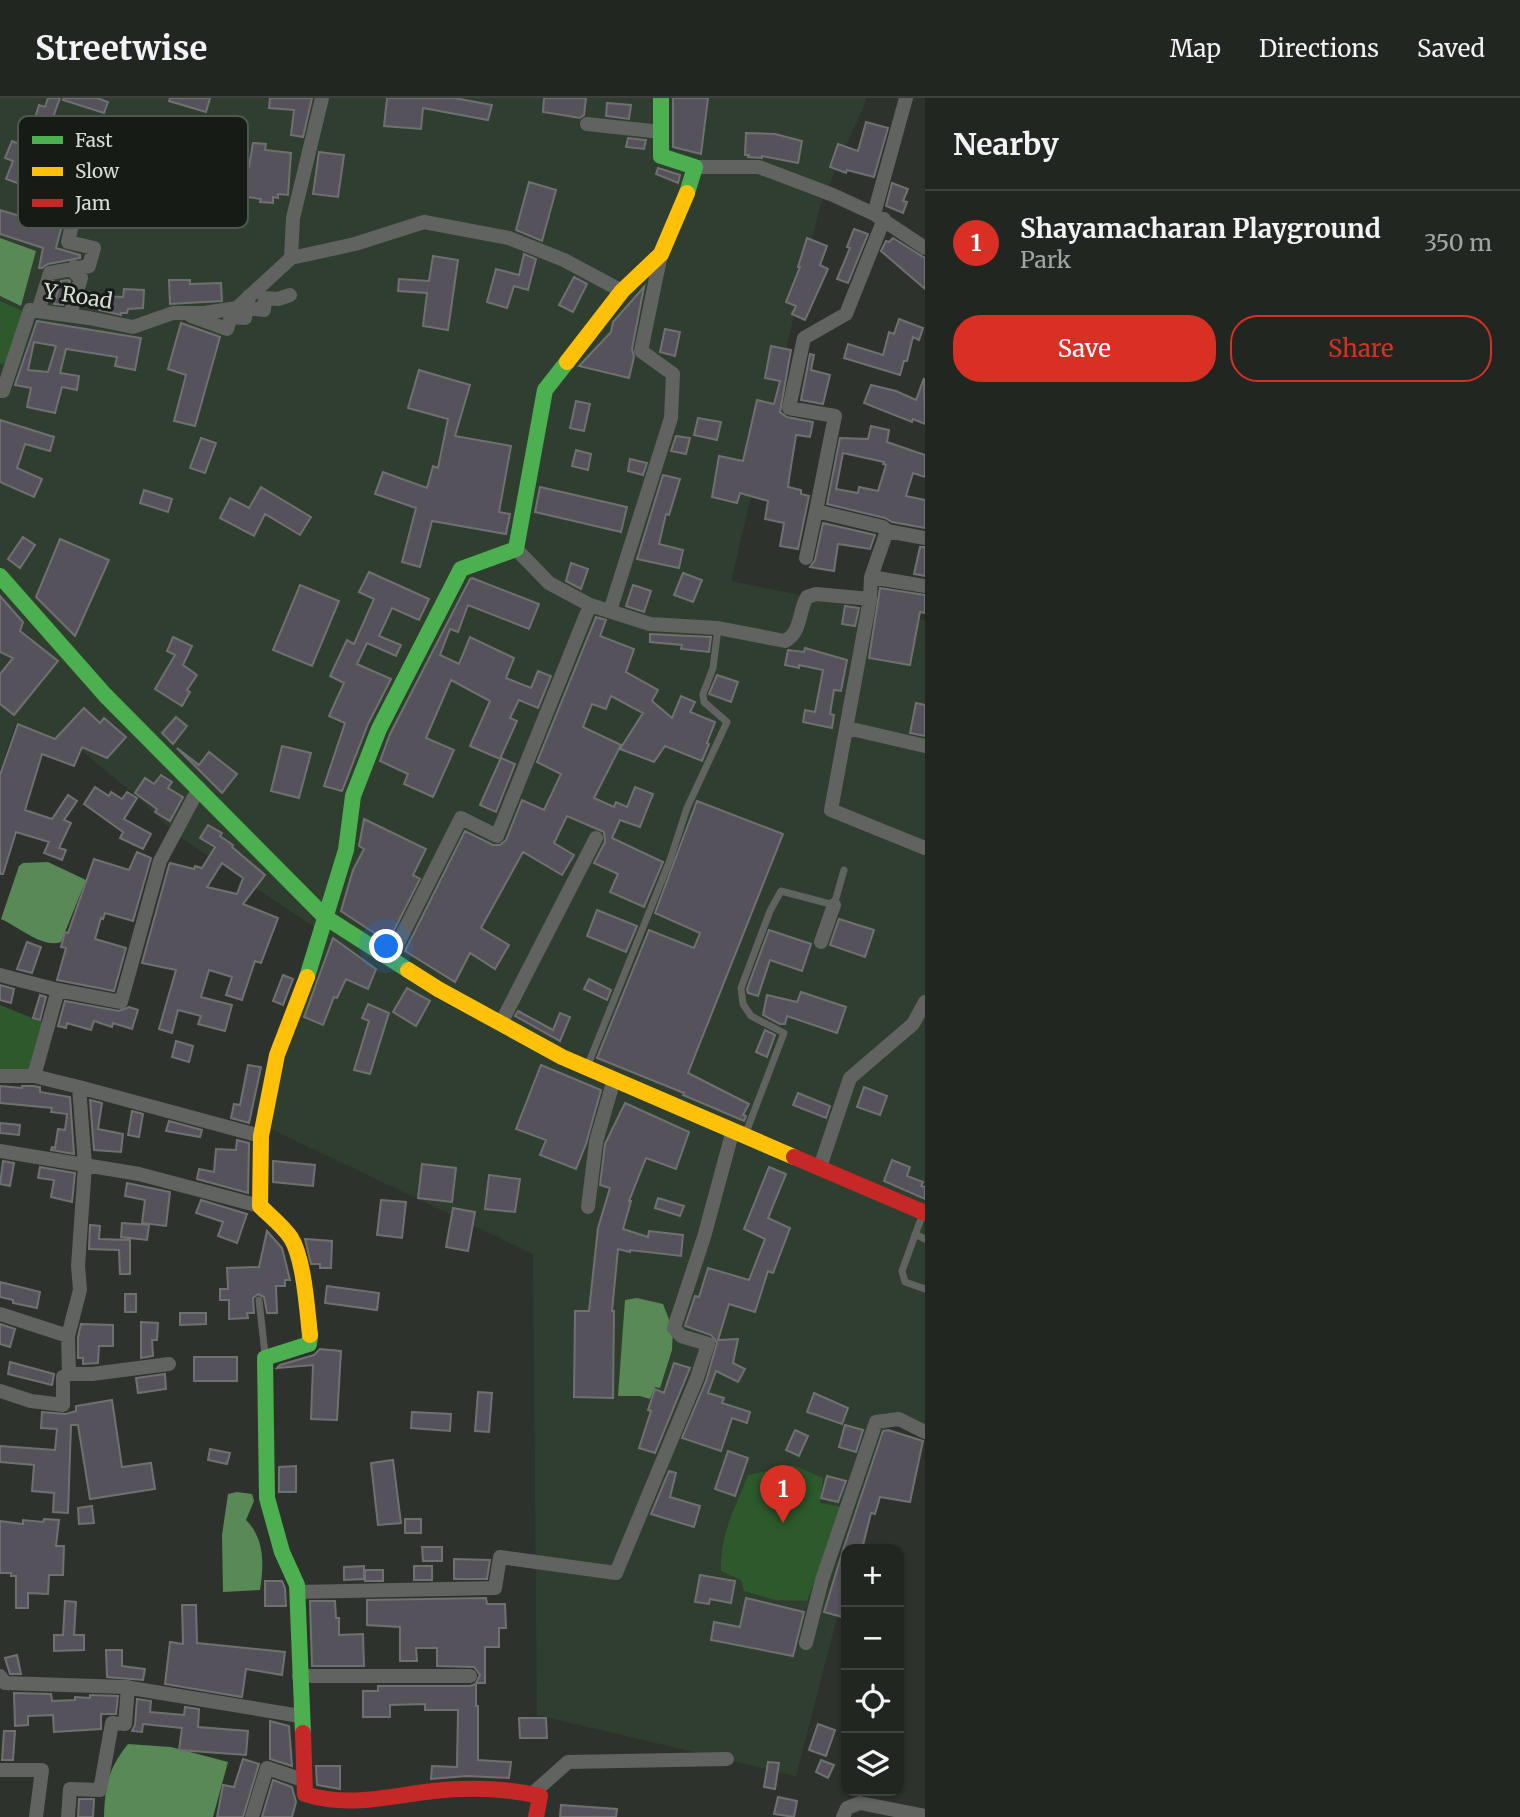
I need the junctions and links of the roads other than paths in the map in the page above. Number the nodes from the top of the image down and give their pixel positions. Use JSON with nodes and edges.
{"nodes":[{"id":1,"x":322,"y":98,"type":"edge"},
{"id":2,"x":661,"y":98,"type":"edge"},
{"id":3,"x":906,"y":98,"type":"edge"},
{"id":4,"x":587,"y":124,"type":"dead end"},
{"id":5,"x":661,"y":132,"type":"junction"},
{"id":6,"x":695,"y":167,"type":"junction"},
{"id":7,"x":879,"y":217,"type":"junction"},
{"id":8,"x":71,"y":229,"type":"dead end"},
{"id":9,"x":925,"y":248,"type":"edge"},
{"id":10,"x":661,"y":254,"type":"junction"},
{"id":11,"x":291,"y":258,"type":"junction"},
{"id":12,"x":74,"y":267,"type":"junction"},
{"id":13,"x":622,"y":291,"type":"junction"},
{"id":14,"x":290,"y":295,"type":"dead end"},
{"id":15,"x":248,"y":302,"type":"junction"},
{"id":16,"x":38,"y":311,"type":"junction"},
{"id":17,"x":183,"y":313,"type":"junction"},
{"id":18,"x":71,"y":315,"type":"junction"},
{"id":19,"x":0,"y":391,"type":"edge"},
{"id":20,"x":816,"y":511,"type":"junction"},
{"id":21,"x":887,"y":531,"type":"junction"},
{"id":22,"x":925,"y":538,"type":"edge"},
{"id":23,"x":516,"y":549,"type":"junction"},
{"id":24,"x":806,"y":558,"type":"dead end"},
{"id":25,"x":0,"y":576,"type":"edge"},
{"id":26,"x":871,"y":578,"type":"junction"},
{"id":27,"x":925,"y":586,"type":"edge"},
{"id":28,"x":870,"y":599,"type":"junction"},
{"id":29,"x":590,"y":605,"type":"junction"},
{"id":30,"x":610,"y":611,"type":"junction"},
{"id":31,"x":718,"y":628,"type":"junction"},
{"id":32,"x":847,"y":728,"type":"junction"},
{"id":33,"x":925,"y":746,"type":"edge"},
{"id":34,"x":200,"y":788,"type":"junction"},
{"id":35,"x":596,"y":838,"type":"dead end"},
{"id":36,"x":925,"y":848,"type":"edge"},
{"id":37,"x":844,"y":870,"type":"dead end"},
{"id":38,"x":834,"y":905,"type":"junction"},
{"id":39,"x":325,"y":917,"type":"junction"},
{"id":40,"x":821,"y":942,"type":"dead end"},
{"id":41,"x":390,"y":958,"type":"junction"},
{"id":42,"x":0,"y":975,"type":"edge"},
{"id":43,"x":58,"y":990,"type":"junction"},
{"id":44,"x":925,"y":1002,"type":"edge"},
{"id":45,"x":501,"y":1023,"type":"junction"},
{"id":46,"x":587,"y":1067,"type":"junction"},
{"id":47,"x":0,"y":1076,"type":"edge"},
{"id":48,"x":34,"y":1076,"type":"junction"},
{"id":49,"x":614,"y":1079,"type":"junction"},
{"id":50,"x":79,"y":1087,"type":"junction"},
{"id":51,"x":739,"y":1133,"type":"junction"},
{"id":52,"x":261,"y":1136,"type":"junction"},
{"id":53,"x":0,"y":1151,"type":"edge"},
{"id":54,"x":85,"y":1165,"type":"junction"},
{"id":55,"x":820,"y":1167,"type":"junction"},
{"id":56,"x":260,"y":1206,"type":"junction"},
{"id":57,"x":587,"y":1207,"type":"dead end"},
{"id":58,"x":924,"y":1212,"type":"edge"},
{"id":59,"x":915,"y":1234,"type":"junction"},
{"id":60,"x":925,"y":1239,"type":"edge"},
{"id":61,"x":925,"y":1289,"type":"edge"},
{"id":62,"x":258,"y":1300,"type":"dead end"},
{"id":63,"x":0,"y":1314,"type":"edge"},
{"id":64,"x":68,"y":1336,"type":"junction"},
{"id":65,"x":265,"y":1359,"type":"junction"},
{"id":66,"x":169,"y":1364,"type":"dead end"},
{"id":67,"x":69,"y":1374,"type":"junction"},
{"id":68,"x":0,"y":1391,"type":"edge"},
{"id":69,"x":925,"y":1432,"type":"edge"},
{"id":70,"x":297,"y":1592,"type":"junction"},
{"id":71,"x":806,"y":1643,"type":"dead end"},
{"id":72,"x":0,"y":1676,"type":"edge"},
{"id":73,"x":299,"y":1676,"type":"junction"},
{"id":74,"x":470,"y":1676,"type":"dead end"},
{"id":75,"x":128,"y":1687,"type":"junction"},
{"id":76,"x":300,"y":1716,"type":"junction"},
{"id":77,"x":727,"y":1759,"type":"dead end"},
{"id":78,"x":0,"y":1770,"type":"edge"},
{"id":79,"x":303,"y":1780,"type":"junction"},
{"id":80,"x":532,"y":1794,"type":"junction"},
{"id":81,"x":925,"y":1816,"type":"edge"},
{"id":82,"x":36,"y":1817,"type":"edge"},
{"id":83,"x":68,"y":1817,"type":"edge"},
{"id":84,"x":252,"y":1817,"type":"edge"},
{"id":85,"x":536,"y":1817,"type":"edge"},
{"id":86,"x":844,"y":1817,"type":"edge"}],
"edges":[{"from":1,"to":11,"type":"street"},
{"from":2,"to":5,"type":"street"},
{"from":3,"to":7,"type":"street"},
{"from":4,"to":5,"type":"street"},
{"from":5,"to":6,"type":"street"},
{"from":6,"to":7,"type":"street"},
{"from":6,"to":10,"type":"street"},
{"from":7,"to":9,"type":"street"},
{"from":7,"to":20,"type":"street"},
{"from":8,"to":12,"type":"street"},
{"from":10,"to":13,"type":"street"},
{"from":10,"to":30,"type":"street"},
{"from":11,"to":13,"type":"street"},
{"from":11,"to":15,"type":"street"},
{"from":12,"to":16,"type":"street"},
{"from":12,"to":18,"type":"street"},
{"from":13,"to":23,"type":"street"},
{"from":14,"to":15,"type":"street"},
{"from":15,"to":17,"type":"street","name":"Y Road"},
{"from":15,"to":17,"type":"street"},
{"from":16,"to":18,"type":"street","name":"Y Road"},
{"from":16,"to":19,"type":"street","name":"Y Road"},
{"from":17,"to":18,"type":"street","name":"Y Road"},
{"from":20,"to":21,"type":"street"},
{"from":20,"to":24,"type":"street"},
{"from":21,"to":22,"type":"street"},
{"from":21,"to":26,"type":"street"},
{"from":23,"to":29,"type":"street"},
{"from":23,"to":39,"type":"street"},
{"from":25,"to":34,"type":"street"},
{"from":26,"to":27,"type":"street"},
{"from":26,"to":28,"type":"street"},
{"from":28,"to":31,"type":"street"},
{"from":28,"to":32,"type":"street"},
{"from":29,"to":30,"type":"street"},
{"from":29,"to":41,"type":"street"},
{"from":30,"to":31,"type":"street"},
{"from":31,"to":46,"type":"lane"},
{"from":32,"to":33,"type":"street"},
{"from":32,"to":36,"type":"street"},
{"from":34,"to":39,"type":"street"},
{"from":34,"to":43,"type":"street"},
{"from":35,"to":45,"type":"street"},
{"from":37,"to":38,"type":"lane"},
{"from":38,"to":40,"type":"street"},
{"from":38,"to":51,"type":"lane"},
{"from":39,"to":41,"type":"street"},
{"from":39,"to":52,"type":"street"},
{"from":41,"to":45,"type":"street"},
{"from":42,"to":43,"type":"street"},
{"from":43,"to":48,"type":"street"},
{"from":44,"to":55,"type":"street"},
{"from":45,"to":46,"type":"street"},
{"from":46,"to":49,"type":"street"},
{"from":47,"to":48,"type":"street"},
{"from":48,"to":50,"type":"street"},
{"from":49,"to":51,"type":"street"},
{"from":49,"to":57,"type":"street"},
{"from":50,"to":52,"type":"street"},
{"from":50,"to":54,"type":"street"},
{"from":51,"to":55,"type":"street"},
{"from":51,"to":70,"type":"street"},
{"from":52,"to":56,"type":"street"},
{"from":53,"to":54,"type":"street"},
{"from":54,"to":56,"type":"street"},
{"from":54,"to":64,"type":"street"},
{"from":55,"to":58,"type":"street"},
{"from":56,"to":65,"type":"street"},
{"from":58,"to":59,"type":"lane"},
{"from":59,"to":60,"type":"lane"},
{"from":59,"to":61,"type":"lane"},
{"from":62,"to":65,"type":"lane"},
{"from":63,"to":64,"type":"street"},
{"from":64,"to":67,"type":"street"},
{"from":65,"to":70,"type":"street"},
{"from":66,"to":67,"type":"street"},
{"from":67,"to":68,"type":"street"},
{"from":69,"to":71,"type":"street"},
{"from":70,"to":73,"type":"street"},
{"from":72,"to":75,"type":"street"},
{"from":73,"to":74,"type":"street"},
{"from":73,"to":76,"type":"street"},
{"from":75,"to":76,"type":"street"},
{"from":75,"to":83,"type":"street"},
{"from":76,"to":79,"type":"street"},
{"from":77,"to":80,"type":"street"},
{"from":78,"to":82,"type":"street"},
{"from":79,"to":80,"type":"street"},
{"from":79,"to":84,"type":"street"},
{"from":80,"to":85,"type":"street"},
{"from":81,"to":86,"type":"street"}]}
